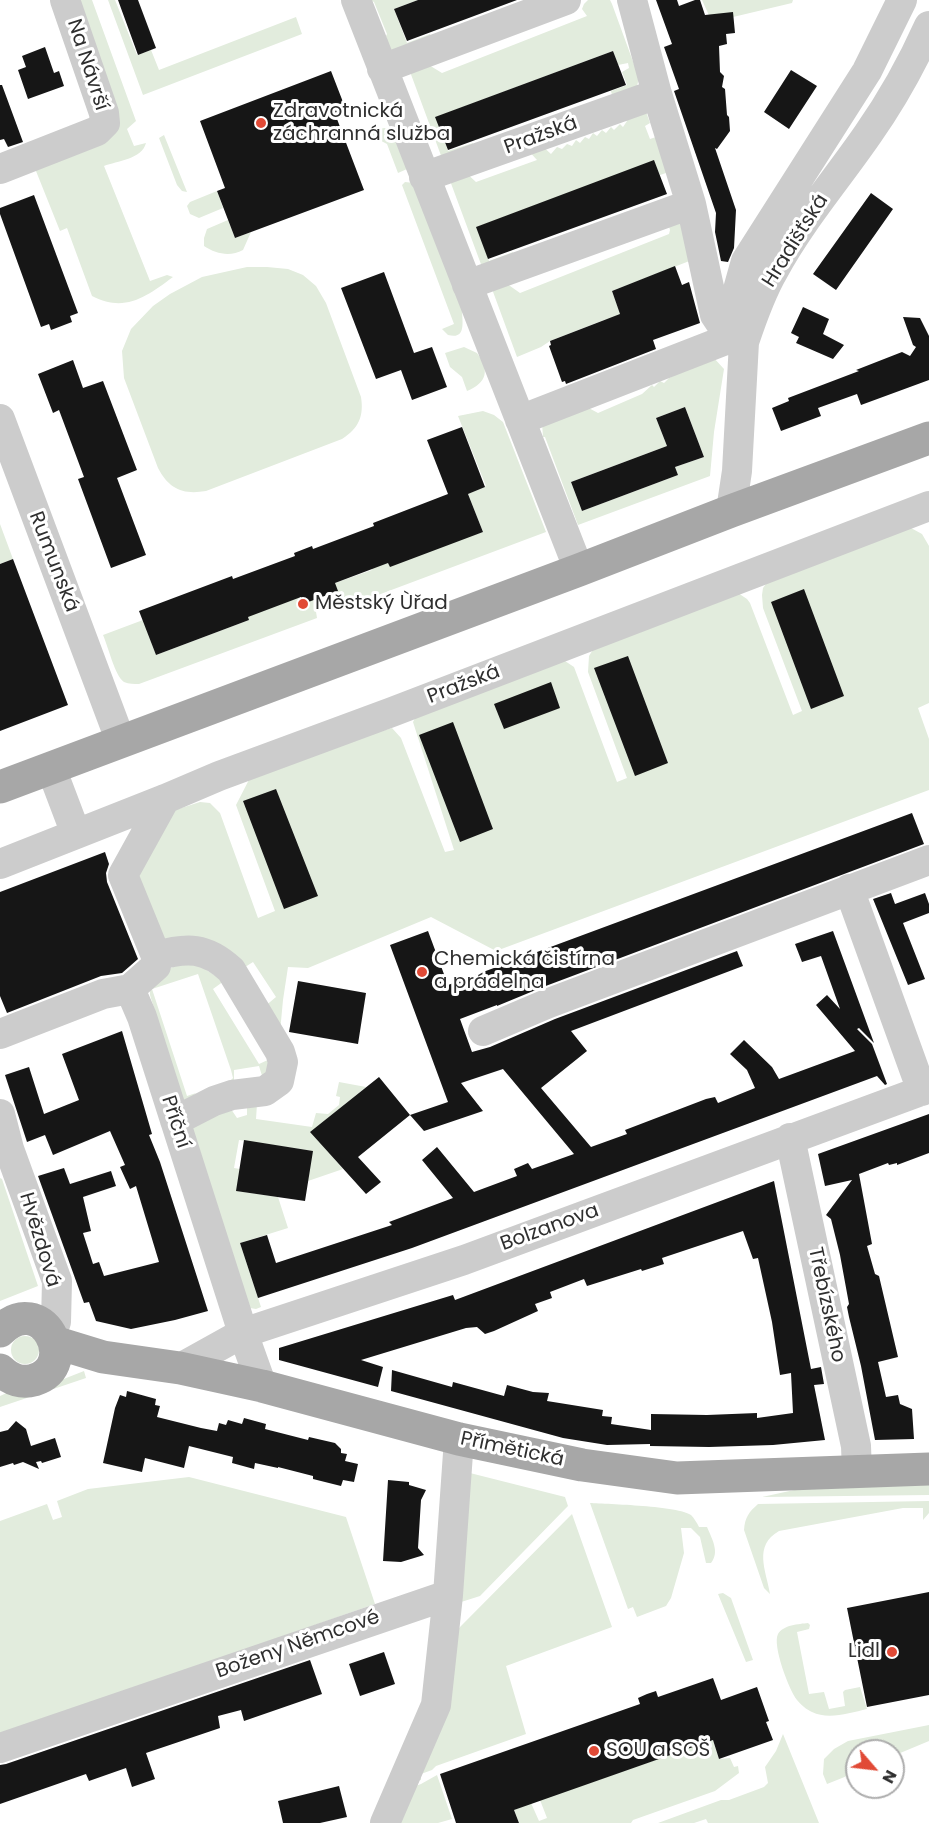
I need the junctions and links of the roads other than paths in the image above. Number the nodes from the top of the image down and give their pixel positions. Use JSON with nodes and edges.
{"nodes":[{"id":1,"x":65,"y":0,"type":"edge"},
{"id":2,"x":356,"y":0,"type":"edge"},
{"id":3,"x":566,"y":0,"type":"edge"},
{"id":4,"x":632,"y":0,"type":"edge"},
{"id":5,"x":902,"y":0,"type":"edge"},
{"id":6,"x":929,"y":26,"type":"edge"},
{"id":7,"x":382,"y":69,"type":"junction"},
{"id":8,"x":657,"y":94,"type":"junction"},
{"id":9,"x":0,"y":169,"type":"edge"},
{"id":10,"x":424,"y":177,"type":"junction"},
{"id":11,"x":691,"y":204,"type":"junction"},
{"id":12,"x":467,"y":285,"type":"junction"},
{"id":13,"x":732,"y":340,"type":"junction"},
{"id":14,"x":0,"y":419,"type":"edge"},
{"id":15,"x":520,"y":420,"type":"junction"},
{"id":16,"x":929,"y":438,"type":"edge"},
{"id":17,"x":733,"y":496,"type":"junction"},
{"id":18,"x":929,"y":506,"type":"edge"},
{"id":19,"x":579,"y":570,"type":"junction"},
{"id":20,"x":121,"y":742,"type":"junction"},
{"id":21,"x":51,"y":768,"type":"junction"},
{"id":22,"x":0,"y":787,"type":"edge"},
{"id":23,"x":165,"y":799,"type":"junction"},
{"id":24,"x":76,"y":834,"type":"junction"},
{"id":25,"x":929,"y":860,"type":"edge"},
{"id":26,"x":0,"y":864,"type":"edge"},
{"id":27,"x":849,"y":889,"type":"junction"},
{"id":28,"x":156,"y":956,"type":"junction"},
{"id":29,"x":130,"y":989,"type":"junction"},
{"id":30,"x":483,"y":1031,"type":"dead end"},
{"id":31,"x":0,"y":1034,"type":"edge"},
{"id":32,"x":926,"y":1089,"type":"edge"},
{"id":33,"x":0,"y":1114,"type":"edge"},
{"id":34,"x":175,"y":1121,"type":"junction"},
{"id":35,"x":790,"y":1138,"type":"junction"},
{"id":36,"x":4,"y":1151,"type":"edge"},
{"id":37,"x":5,"y":1324,"type":"edge"},
{"id":38,"x":243,"y":1333,"type":"junction"},
{"id":39,"x":28,"y":1364,"type":"edge"},
{"id":40,"x":180,"y":1368,"type":"junction"},
{"id":41,"x":262,"y":1386,"type":"junction"},
{"id":42,"x":459,"y":1439,"type":"junction"},
{"id":43,"x":929,"y":1469,"type":"edge"},
{"id":44,"x":856,"y":1472,"type":"junction"},
{"id":45,"x":448,"y":1595,"type":"junction"},
{"id":46,"x":0,"y":1748,"type":"edge"},
{"id":47,"x":385,"y":1823,"type":"edge"}],
"edges":[{"from":1,"to":9,"type":"street","name":"Na Návrší"},
{"from":2,"to":7,"type":"street"},
{"from":3,"to":7,"type":"street"},
{"from":4,"to":8,"type":"street"},
{"from":5,"to":13,"type":"street","name":"Hradišťská"},
{"from":6,"to":13,"type":"street","name":"Hradišťská"},
{"from":7,"to":10,"type":"street"},
{"from":8,"to":10,"type":"street","name":"Pražská"},
{"from":8,"to":11,"type":"street"},
{"from":10,"to":12,"type":"street"},
{"from":11,"to":12,"type":"street"},
{"from":11,"to":13,"type":"street"},
{"from":12,"to":15,"type":"street"},
{"from":13,"to":15,"type":"street"},
{"from":13,"to":17,"type":"street","name":"Hradišťská"},
{"from":14,"to":20,"type":"street","name":"Rumunská"},
{"from":15,"to":19,"type":"street"},
{"from":16,"to":17,"type":"main road"},
{"from":17,"to":19,"type":"main road"},
{"from":18,"to":23,"type":"street","name":"Pražská"},
{"from":19,"to":20,"type":"main road"},
{"from":20,"to":21,"type":"main road"},
{"from":21,"to":22,"type":"main road"},
{"from":21,"to":24,"type":"street"},
{"from":23,"to":24,"type":"street","name":"Pražská"},
{"from":23,"to":28,"type":"street"},
{"from":24,"to":26,"type":"street","name":"Pražská"},
{"from":25,"to":27,"type":"street"},
{"from":27,"to":30,"type":"street"},
{"from":27,"to":32,"type":"street","name":"Bolzanova"},
{"from":28,"to":29,"type":"street"},
{"from":28,"to":34,"type":"street"},
{"from":29,"to":31,"type":"street"},
{"from":29,"to":34,"type":"street","name":"Příční"},
{"from":32,"to":35,"type":"street","name":"Bolzanova"},
{"from":33,"to":36,"type":"street","name":"Hvězdová"},
{"from":34,"to":38,"type":"street","name":"Příční"},
{"from":35,"to":38,"type":"street","name":"Bolzanova"},
{"from":35,"to":44,"type":"street","name":"Třebízského"},
{"from":36,"to":39,"type":"street","name":"Hvězdová"},
{"from":37,"to":39,"type":"main road","name":"Přímětická"},
{"from":38,"to":40,"type":"street","name":"Bolzanova"},
{"from":38,"to":41,"type":"street","name":"Příční"},
{"from":39,"to":40,"type":"main road","name":"Přímětická"},
{"from":40,"to":41,"type":"main road","name":"Přímětická"},
{"from":41,"to":42,"type":"main road","name":"Přímětická"},
{"from":42,"to":44,"type":"main road","name":"Přímětická"},
{"from":42,"to":45,"type":"street"},
{"from":43,"to":44,"type":"main road","name":"Přímětická"},
{"from":45,"to":46,"type":"street","name":"Boženy Němcové"},
{"from":45,"to":47,"type":"street"}]}
